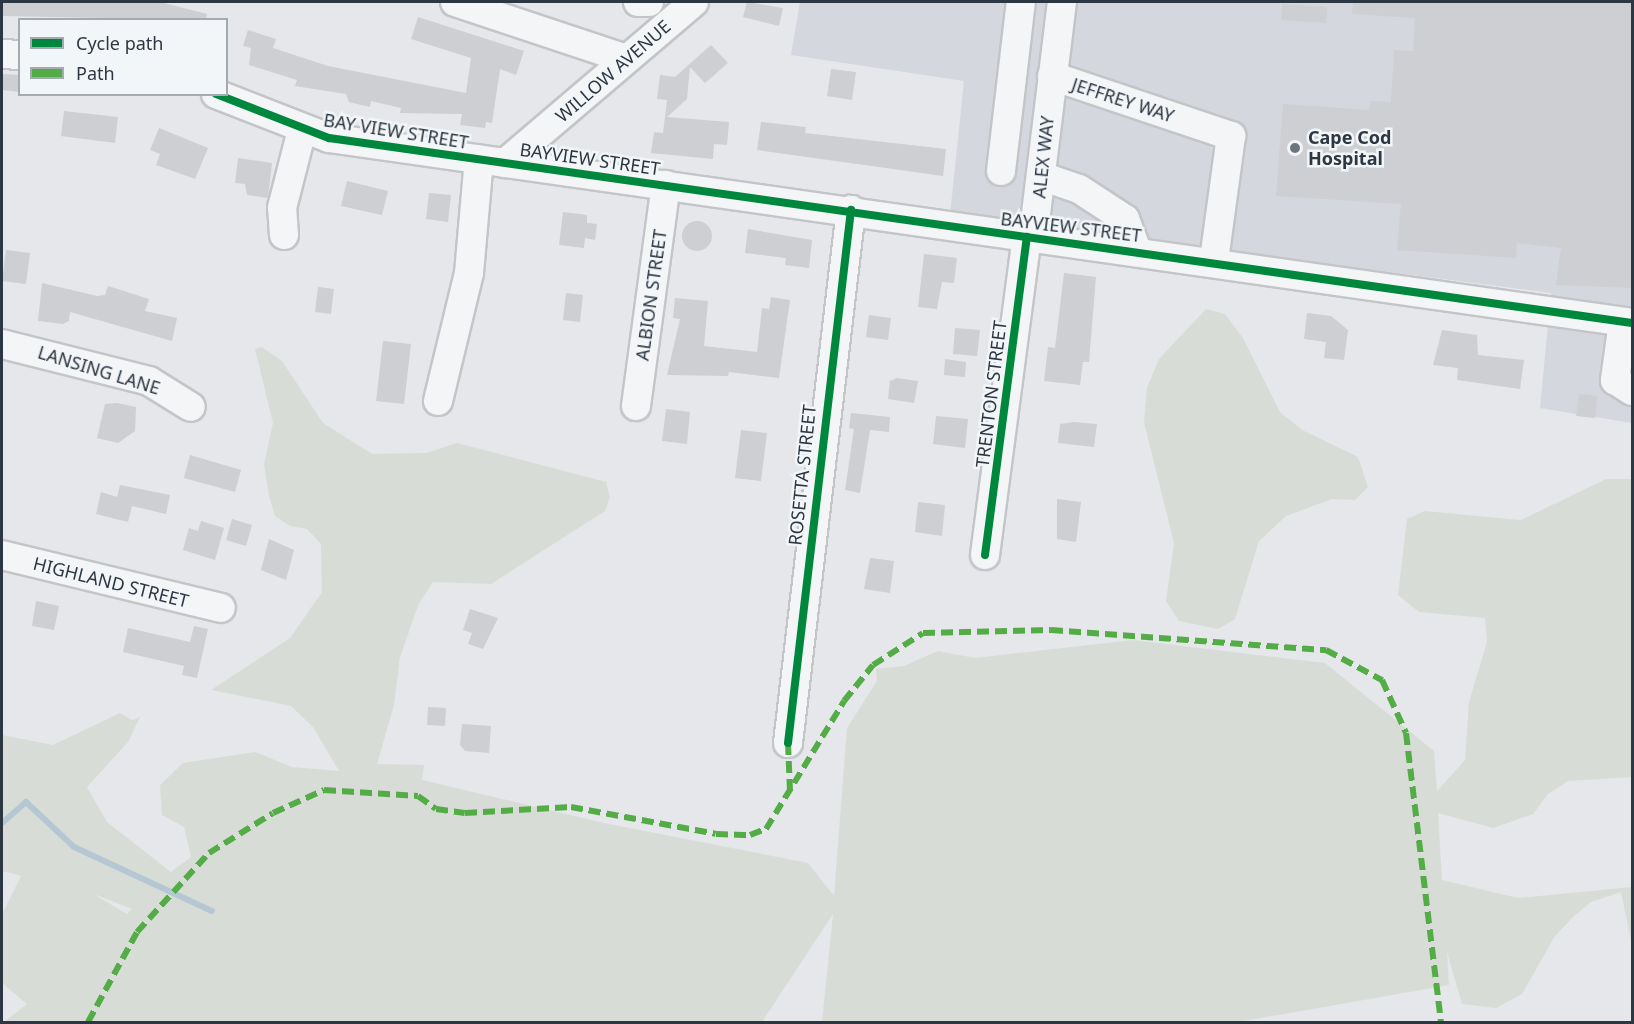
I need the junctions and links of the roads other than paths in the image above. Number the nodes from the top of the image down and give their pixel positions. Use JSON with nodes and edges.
{"nodes":[{"id":1,"x":455,"y":2,"type":"edge"},
{"id":2,"x":638,"y":2,"type":"edge"},
{"id":3,"x":649,"y":2,"type":"edge"},
{"id":4,"x":694,"y":2,"type":"edge"},
{"id":5,"x":1021,"y":2,"type":"edge"},
{"id":6,"x":1062,"y":2,"type":"edge"},
{"id":7,"x":500,"y":9,"type":"edge"},
{"id":8,"x":2,"y":54,"type":"edge"},
{"id":9,"x":18,"y":55,"type":"edge"},
{"id":10,"x":626,"y":59,"type":"junction"},
{"id":11,"x":1052,"y":76,"type":"junction"},
{"id":12,"x":221,"y":96,"type":"edge"},
{"id":13,"x":302,"y":130,"type":"junction"},
{"id":14,"x":492,"y":161,"type":"junction"},
{"id":15,"x":1001,"y":171,"type":"dead end"},
{"id":16,"x":1041,"y":176,"type":"junction"},
{"id":17,"x":666,"y":185,"type":"junction"},
{"id":18,"x":851,"y":210,"type":"junction"},
{"id":19,"x":284,"y":235,"type":"dead end"},
{"id":20,"x":1030,"y":237,"type":"junction"},
{"id":21,"x":1137,"y":251,"type":"junction"},
{"id":22,"x":1214,"y":260,"type":"junction"},
{"id":23,"x":1628,"y":323,"type":"edge"},
{"id":24,"x":2,"y":344,"type":"edge"},
{"id":25,"x":1632,"y":391,"type":"edge"},
{"id":26,"x":438,"y":401,"type":"dead end"},
{"id":27,"x":636,"y":406,"type":"dead end"},
{"id":28,"x":191,"y":407,"type":"dead end"},
{"id":29,"x":2,"y":555,"type":"edge"},
{"id":30,"x":985,"y":555,"type":"dead end"},
{"id":31,"x":221,"y":608,"type":"dead end"},
{"id":32,"x":788,"y":743,"type":"dead end"}],
"edges":[{"from":1,"to":7,"type":"street"},
{"from":2,"to":3,"type":"street"},
{"from":4,"to":10,"type":"street","name":"WILLOW AVENUE"},
{"from":5,"to":15,"type":"street"},
{"from":6,"to":11,"type":"street","name":"JEFFREY WAY"},
{"from":7,"to":10,"type":"street"},
{"from":8,"to":9,"type":"street"},
{"from":10,"to":14,"type":"street","name":"WILLOW AVENUE"},
{"from":11,"to":16,"type":"street","name":"ALEX WAY"},
{"from":11,"to":22,"type":"street","name":"JEFFREY WAY"},
{"from":12,"to":13,"type":"street","name":"BAY VIEW STREET"},
{"from":13,"to":14,"type":"street","name":"BAY VIEW STREET"},
{"from":13,"to":19,"type":"street"},
{"from":14,"to":17,"type":"street","name":"BAYVIEW STREET"},
{"from":14,"to":26,"type":"street"},
{"from":16,"to":20,"type":"street","name":"ALEX WAY"},
{"from":16,"to":21,"type":"street"},
{"from":17,"to":18,"type":"street","name":"BAYVIEW STREET"},
{"from":17,"to":27,"type":"street","name":"ALBION STREET"},
{"from":18,"to":20,"type":"street","name":"BAYVIEW STREET"},
{"from":18,"to":32,"type":"street","name":"ROSETTA STREET"},
{"from":20,"to":21,"type":"street","name":"BAYVIEW STREET"},
{"from":20,"to":30,"type":"street","name":"TRENTON STREET"},
{"from":21,"to":22,"type":"street","name":"BAYVIEW STREET"},
{"from":22,"to":23,"type":"street","name":"BAYVIEW STREET"},
{"from":23,"to":25,"type":"street"},
{"from":24,"to":28,"type":"street","name":"LANSING LANE"},
{"from":29,"to":31,"type":"street","name":"HIGHLAND STREET"}]}
